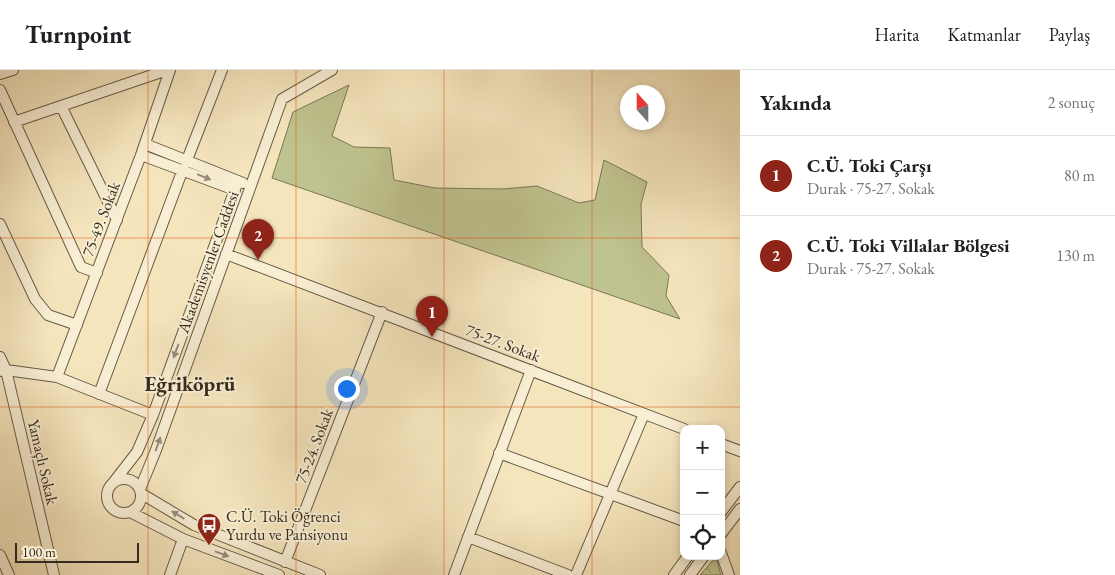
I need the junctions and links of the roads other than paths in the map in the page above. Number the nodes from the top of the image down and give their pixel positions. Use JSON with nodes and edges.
{"nodes":[{"id":1,"x":12,"y":70,"type":"edge"},
{"id":2,"x":169,"y":70,"type":"edge"},
{"id":3,"x":222,"y":70,"type":"edge"},
{"id":4,"x":332,"y":70,"type":"edge"},
{"id":5,"x":0,"y":74,"type":"edge"},
{"id":6,"x":0,"y":90,"type":"edge"},
{"id":7,"x":61,"y":106,"type":"junction"},
{"id":8,"x":14,"y":122,"type":"junction"},
{"id":9,"x":144,"y":144,"type":"junction"},
{"id":10,"x":141,"y":155,"type":"junction"},
{"id":11,"x":185,"y":164,"type":"junction"},
{"id":12,"x":237,"y":185,"type":"junction"},
{"id":13,"x":251,"y":186,"type":"junction"},
{"id":14,"x":117,"y":220,"type":"junction"},
{"id":15,"x":0,"y":224,"type":"edge"},
{"id":16,"x":226,"y":254,"type":"junction"},
{"id":17,"x":97,"y":273,"type":"junction"},
{"id":18,"x":382,"y":312,"type":"junction"},
{"id":19,"x":77,"y":325,"type":"junction"},
{"id":20,"x":0,"y":357,"type":"edge"},
{"id":21,"x":531,"y":370,"type":"junction"},
{"id":22,"x":3,"y":371,"type":"edge"},
{"id":23,"x":56,"y":377,"type":"junction"},
{"id":24,"x":99,"y":394,"type":"junction"},
{"id":25,"x":644,"y":414,"type":"junction"},
{"id":26,"x":153,"y":415,"type":"junction"},
{"id":27,"x":680,"y":428,"type":"edge"},
{"id":28,"x":725,"y":445,"type":"edge"},
{"id":29,"x":740,"y":451,"type":"edge"},
{"id":30,"x":499,"y":453,"type":"junction"},
{"id":31,"x":112,"y":483,"type":"junction"},
{"id":32,"x":740,"y":487,"type":"edge"},
{"id":33,"x":141,"y":491,"type":"junction"},
{"id":34,"x":610,"y":494,"type":"junction"},
{"id":35,"x":725,"y":507,"type":"edge"},
{"id":36,"x":740,"y":509,"type":"edge"},
{"id":37,"x":130,"y":512,"type":"junction"},
{"id":38,"x":680,"y":520,"type":"edge"},
{"id":39,"x":725,"y":529,"type":"edge"},
{"id":40,"x":468,"y":537,"type":"junction"},
{"id":41,"x":183,"y":539,"type":"junction"},
{"id":42,"x":0,"y":555,"type":"edge"},
{"id":43,"x":685,"y":560,"type":"edge"},
{"id":44,"x":701,"y":560,"type":"edge"},
{"id":45,"x":724,"y":560,"type":"edge"},
{"id":46,"x":285,"y":562,"type":"junction"},
{"id":47,"x":9,"y":575,"type":"edge"},
{"id":48,"x":54,"y":575,"type":"edge"},
{"id":49,"x":170,"y":575,"type":"edge"},
{"id":50,"x":279,"y":575,"type":"edge"},
{"id":51,"x":320,"y":575,"type":"edge"},
{"id":52,"x":454,"y":575,"type":"edge"},
{"id":53,"x":568,"y":575,"type":"edge"},
{"id":54,"x":576,"y":575,"type":"edge"},
{"id":55,"x":674,"y":575,"type":"edge"},
{"id":56,"x":690,"y":575,"type":"edge"},
{"id":57,"x":729,"y":575,"type":"edge"}],
"edges":[{"from":1,"to":5,"type":"street"},
{"from":2,"to":7,"type":"street"},
{"from":2,"to":9,"type":"street","name":"75-49. Sokak"},
{"from":3,"to":11,"type":"street"},
{"from":4,"to":13,"type":"street","name":"Akademisyenler Caddesi"},
{"from":6,"to":8,"type":"street"},
{"from":7,"to":8,"type":"street"},
{"from":7,"to":14,"type":"street"},
{"from":8,"to":17,"type":"street"},
{"from":9,"to":10,"type":"street","name":"75-49. Sokak"},
{"from":9,"to":11,"type":"street"},
{"from":10,"to":11,"type":"street"},
{"from":10,"to":14,"type":"street","name":"75-49. Sokak"},
{"from":11,"to":12,"type":"street"},
{"from":11,"to":24,"type":"street"},
{"from":12,"to":13,"type":"street"},
{"from":12,"to":26,"type":"street","name":"Akademisyenler Caddesi","one_way":true},
{"from":13,"to":16,"type":"street","name":"Akademisyenler Caddesi"},
{"from":14,"to":17,"type":"street","name":"75-49. Sokak"},
{"from":15,"to":19,"type":"street"},
{"from":16,"to":18,"type":"street","name":"75-27. Sokak"},
{"from":33,"to":16,"type":"street","name":"Akademisyenler Caddesi","one_way":true},
{"from":17,"to":19,"type":"street","name":"75-49. Sokak"},
{"from":18,"to":21,"type":"street","name":"75-27. Sokak"},
{"from":18,"to":46,"type":"street","name":"75-24. Sokak"},
{"from":19,"to":23,"type":"street","name":"75-49. Sokak"},
{"from":20,"to":22,"type":"street","name":"Yamaçlı Sokak"},
{"from":21,"to":25,"type":"street","name":"75-27. Sokak"},
{"from":21,"to":30,"type":"street"},
{"from":22,"to":23,"type":"street"},
{"from":22,"to":48,"type":"street","name":"Yamaçlı Sokak"},
{"from":23,"to":24,"type":"street"},
{"from":24,"to":26,"type":"street"},
{"from":25,"to":27,"type":"street","name":"75-27. Sokak"},
{"from":25,"to":34,"type":"street"},
{"from":26,"to":31,"type":"street","name":"Akademisyenler Caddesi"},
{"from":28,"to":29,"type":"street"},
{"from":30,"to":34,"type":"street"},
{"from":30,"to":40,"type":"street"},
{"from":31,"to":33,"type":"street"},
{"from":31,"to":37,"type":"street"},
{"from":32,"to":35,"type":"street"},
{"from":33,"to":37,"type":"street"},
{"from":46,"to":33,"type":"street","one_way":true},
{"from":34,"to":38,"type":"street"},
{"from":34,"to":54,"type":"street"},
{"from":36,"to":39,"type":"street"},
{"from":37,"to":41,"type":"street"},
{"from":40,"to":52,"type":"street"},
{"from":40,"to":53,"type":"street"},
{"from":41,"to":49,"type":"street"},
{"from":41,"to":50,"type":"street","one_way":true},
{"from":42,"to":47,"type":"street"},
{"from":43,"to":55,"type":"street"},
{"from":44,"to":56,"type":"street"},
{"from":45,"to":57,"type":"street"},
{"from":46,"to":51,"type":"street"}]}
